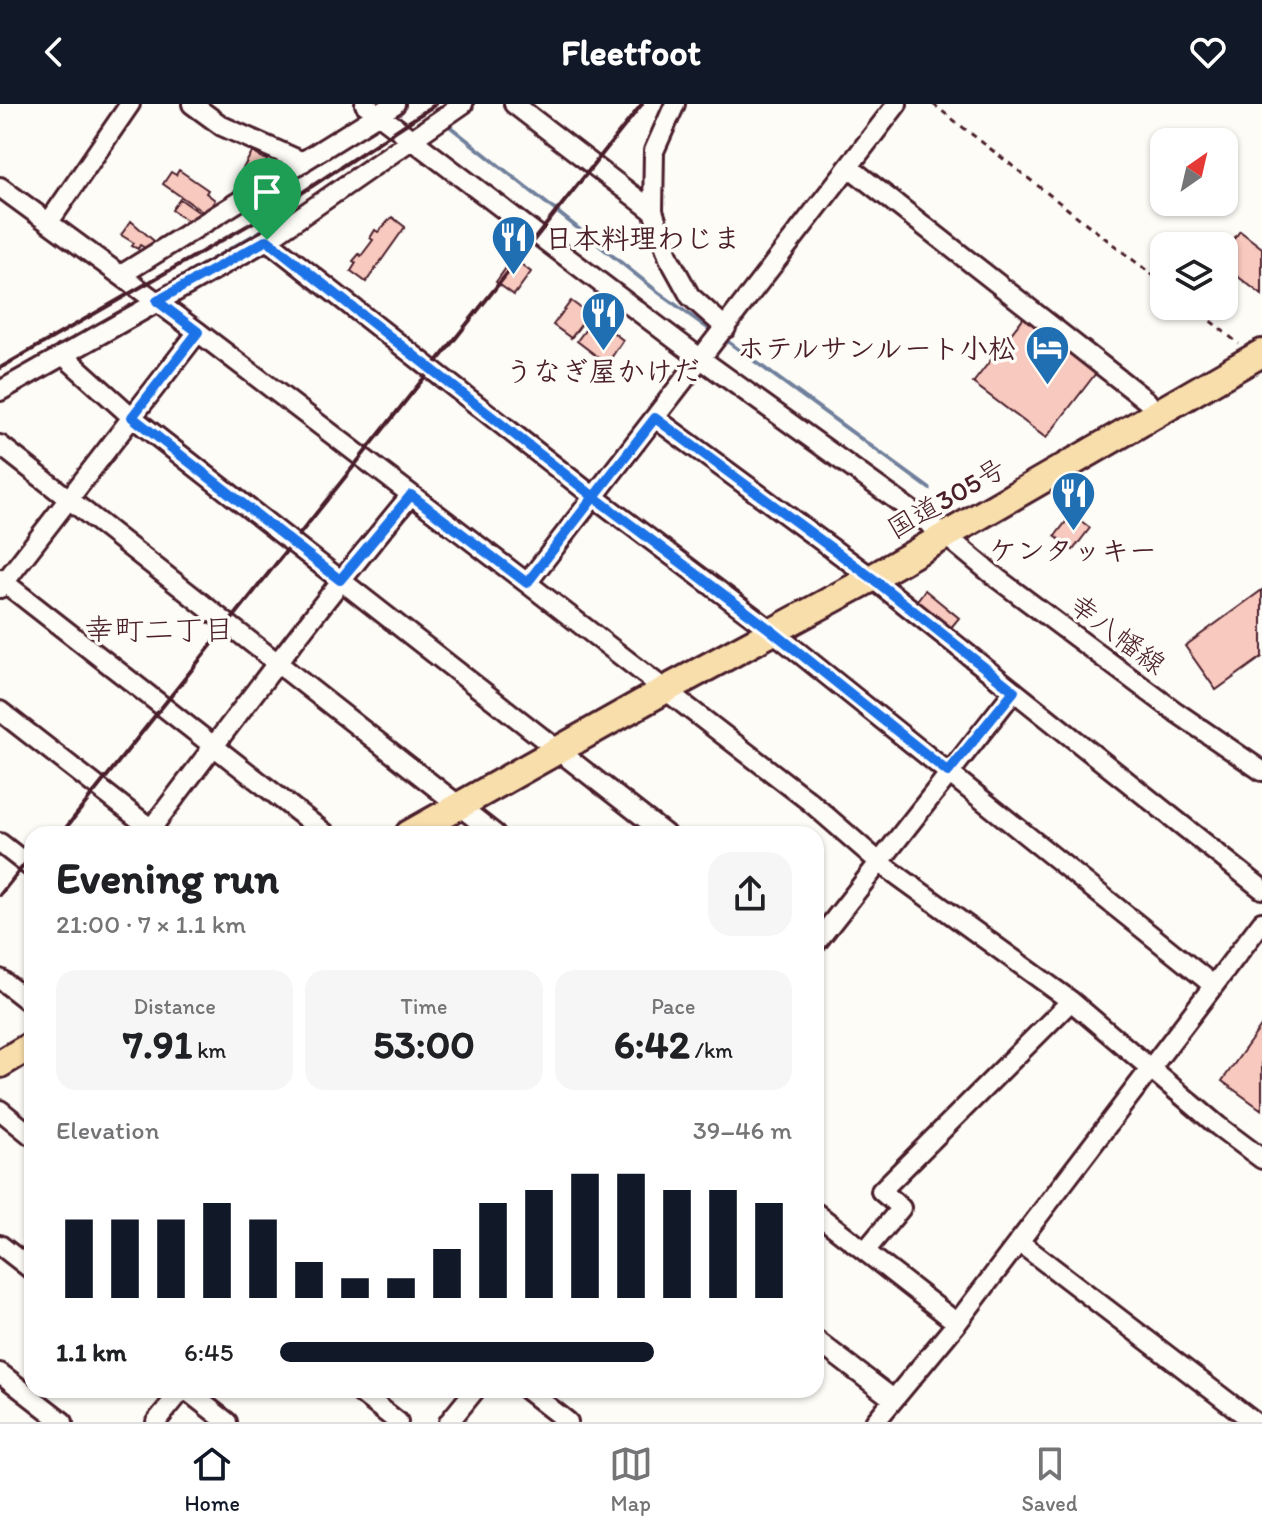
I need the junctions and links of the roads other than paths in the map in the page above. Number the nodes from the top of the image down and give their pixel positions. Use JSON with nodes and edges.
{"nodes":[{"id":1,"x":130,"y":104,"type":"edge"},
{"id":2,"x":192,"y":104,"type":"edge"},
{"id":3,"x":463,"y":104,"type":"edge"},
{"id":4,"x":514,"y":104,"type":"edge"},
{"id":5,"x":894,"y":105,"type":"edge"},
{"id":6,"x":672,"y":107,"type":"edge"},
{"id":7,"x":380,"y":108,"type":"edge"},
{"id":8,"x":413,"y":140,"type":"junction"},
{"id":9,"x":303,"y":162,"type":"junction"},
{"id":10,"x":849,"y":167,"type":"junction"},
{"id":11,"x":0,"y":187,"type":"edge"},
{"id":12,"x":653,"y":211,"type":"junction"},
{"id":13,"x":49,"y":222,"type":"junction"},
{"id":14,"x":267,"y":240,"type":"junction"},
{"id":15,"x":121,"y":275,"type":"junction"},
{"id":16,"x":157,"y":301,"type":"junction"},
{"id":17,"x":726,"y":328,"type":"junction"},
{"id":18,"x":198,"y":332,"type":"junction"},
{"id":19,"x":63,"y":355,"type":"junction"},
{"id":20,"x":1259,"y":355,"type":"edge"},
{"id":21,"x":701,"y":359,"type":"junction"},
{"id":22,"x":0,"y":391,"type":"edge"},
{"id":23,"x":1156,"y":414,"type":"junction"},
{"id":24,"x":132,"y":417,"type":"junction"},
{"id":25,"x":655,"y":418,"type":"junction"},
{"id":26,"x":0,"y":445,"type":"edge"},
{"id":27,"x":411,"y":495,"type":"junction"},
{"id":28,"x":594,"y":497,"type":"junction"},
{"id":29,"x":67,"y":499,"type":"junction"},
{"id":30,"x":945,"y":535,"type":"junction"},
{"id":31,"x":872,"y":578,"type":"junction"},
{"id":32,"x":340,"y":580,"type":"junction"},
{"id":33,"x":1,"y":583,"type":"edge"},
{"id":34,"x":527,"y":583,"type":"junction"},
{"id":35,"x":772,"y":631,"type":"junction"},
{"id":36,"x":277,"y":663,"type":"junction"},
{"id":37,"x":663,"y":691,"type":"junction"},
{"id":38,"x":1014,"y":691,"type":"junction"},
{"id":39,"x":0,"y":711,"type":"edge"},
{"id":40,"x":212,"y":745,"type":"junction"},
{"id":41,"x":558,"y":750,"type":"junction"},
{"id":42,"x":1262,"y":771,"type":"edge"},
{"id":43,"x":948,"y":772,"type":"junction"},
{"id":44,"x":459,"y":806,"type":"junction"},
{"id":45,"x":144,"y":826,"type":"edge"},
{"id":46,"x":156,"y":826,"type":"edge"},
{"id":47,"x":316,"y":826,"type":"edge"},
{"id":48,"x":423,"y":826,"type":"edge"},
{"id":49,"x":485,"y":826,"type":"edge"},
{"id":50,"x":655,"y":826,"type":"edge"},
{"id":51,"x":0,"y":843,"type":"edge"},
{"id":52,"x":24,"y":862,"type":"edge"},
{"id":53,"x":879,"y":862,"type":"junction"},
{"id":54,"x":1262,"y":889,"type":"edge"},
{"id":55,"x":1262,"y":922,"type":"edge"},
{"id":56,"x":824,"y":933,"type":"edge"},
{"id":57,"x":0,"y":979,"type":"edge"},
{"id":58,"x":1213,"y":985,"type":"junction"},
{"id":59,"x":24,"y":998,"type":"edge"},
{"id":60,"x":1071,"y":1001,"type":"junction"},
{"id":61,"x":24,"y":1050,"type":"edge"},
{"id":62,"x":0,"y":1064,"type":"edge"},
{"id":63,"x":1151,"y":1068,"type":"junction"},
{"id":64,"x":0,"y":1110,"type":"edge"},
{"id":65,"x":24,"y":1130,"type":"edge"},
{"id":66,"x":1262,"y":1159,"type":"edge"},
{"id":67,"x":824,"y":1219,"type":"edge"},
{"id":68,"x":1019,"y":1242,"type":"junction"},
{"id":69,"x":0,"y":1245,"type":"edge"},
{"id":70,"x":865,"y":1251,"type":"junction"},
{"id":71,"x":24,"y":1264,"type":"edge"},
{"id":72,"x":957,"y":1323,"type":"junction"},
{"id":73,"x":824,"y":1346,"type":"edge"},
{"id":74,"x":0,"y":1373,"type":"edge"},
{"id":75,"x":24,"y":1392,"type":"edge"},
{"id":76,"x":32,"y":1398,"type":"edge"},
{"id":77,"x":177,"y":1398,"type":"edge"},
{"id":78,"x":195,"y":1398,"type":"edge"},
{"id":79,"x":367,"y":1398,"type":"edge"},
{"id":80,"x":468,"y":1398,"type":"edge"},
{"id":81,"x":537,"y":1398,"type":"edge"},
{"id":82,"x":893,"y":1399,"type":"junction"},
{"id":83,"x":63,"y":1422,"type":"edge"},
{"id":84,"x":156,"y":1422,"type":"edge"},
{"id":85,"x":227,"y":1422,"type":"edge"},
{"id":86,"x":398,"y":1422,"type":"edge"},
{"id":87,"x":449,"y":1422,"type":"edge"},
{"id":88,"x":568,"y":1422,"type":"edge"},
{"id":89,"x":875,"y":1422,"type":"edge"},
{"id":90,"x":1254,"y":1422,"type":"edge"}],
"edges":[{"from":1,"to":13,"type":"street"},
{"from":2,"to":9,"type":"street"},
{"from":3,"to":8,"type":"street"},
{"from":4,"to":12,"type":"street"},
{"from":5,"to":10,"type":"street"},
{"from":6,"to":12,"type":"street"},
{"from":7,"to":8,"type":"street","name":"幸八幡線"},
{"from":7,"to":9,"type":"street"},
{"from":8,"to":14,"type":"street"},
{"from":8,"to":21,"type":"street","name":"幸八幡線"},
{"from":9,"to":15,"type":"street"},
{"from":10,"to":17,"type":"street"},
{"from":10,"to":23,"type":"street"},
{"from":11,"to":13,"type":"street"},
{"from":12,"to":17,"type":"street"},
{"from":13,"to":15,"type":"street"},
{"from":14,"to":16,"type":"street"},
{"from":14,"to":28,"type":"street"},
{"from":15,"to":16,"type":"street"},
{"from":16,"to":18,"type":"street"},
{"from":16,"to":19,"type":"street"},
{"from":17,"to":21,"type":"street"},
{"from":18,"to":24,"type":"street"},
{"from":18,"to":27,"type":"street"},
{"from":19,"to":22,"type":"street"},
{"from":19,"to":24,"type":"street"},
{"from":20,"to":23,"type":"highway","name":"国道305号"},
{"from":21,"to":25,"type":"street"},
{"from":21,"to":30,"type":"street","name":"幸八幡線"},
{"from":23,"to":30,"type":"highway","name":"国道305号"},
{"from":24,"to":29,"type":"street"},
{"from":24,"to":32,"type":"street"},
{"from":25,"to":28,"type":"street"},
{"from":25,"to":31,"type":"street"},
{"from":26,"to":29,"type":"street"},
{"from":27,"to":32,"type":"street"},
{"from":27,"to":34,"type":"street"},
{"from":28,"to":34,"type":"street"},
{"from":28,"to":35,"type":"street"},
{"from":29,"to":33,"type":"street"},
{"from":29,"to":36,"type":"street"},
{"from":30,"to":31,"type":"highway","name":"国道305号"},
{"from":30,"to":42,"type":"street","name":"幸八幡線"},
{"from":31,"to":35,"type":"highway","name":"国道305号"},
{"from":31,"to":38,"type":"street"},
{"from":32,"to":36,"type":"street"},
{"from":32,"to":41,"type":"street"},
{"from":33,"to":40,"type":"street"},
{"from":34,"to":37,"type":"street"},
{"from":35,"to":37,"type":"highway","name":"国道305号"},
{"from":35,"to":43,"type":"street"},
{"from":36,"to":40,"type":"street"},
{"from":36,"to":44,"type":"street"},
{"from":37,"to":41,"type":"highway","name":"国道305号"},
{"from":37,"to":53,"type":"street"},
{"from":38,"to":43,"type":"street"},
{"from":38,"to":54,"type":"street"},
{"from":39,"to":45,"type":"street"},
{"from":40,"to":46,"type":"street"},
{"from":40,"to":47,"type":"street"},
{"from":41,"to":44,"type":"highway","name":"国道305号"},
{"from":41,"to":50,"type":"street"},
{"from":43,"to":53,"type":"street"},
{"from":43,"to":58,"type":"street"},
{"from":44,"to":48,"type":"highway","name":"国道305号"},
{"from":44,"to":49,"type":"street"},
{"from":51,"to":52,"type":"street"},
{"from":53,"to":56,"type":"street"},
{"from":53,"to":60,"type":"street"},
{"from":55,"to":58,"type":"street"},
{"from":57,"to":59,"type":"street"},
{"from":58,"to":63,"type":"street"},
{"from":60,"to":63,"type":"street"},
{"from":60,"to":70,"type":"street"},
{"from":61,"to":62,"type":"highway"},
{"from":63,"to":66,"type":"street"},
{"from":63,"to":68,"type":"street"},
{"from":64,"to":65,"type":"street"},
{"from":67,"to":70,"type":"street"},
{"from":68,"to":72,"type":"street"},
{"from":68,"to":90,"type":"street"},
{"from":69,"to":71,"type":"street"},
{"from":70,"to":72,"type":"street"},
{"from":72,"to":82,"type":"street"},
{"from":73,"to":82,"type":"street"},
{"from":74,"to":75,"type":"street"},
{"from":76,"to":83,"type":"street"},
{"from":77,"to":84,"type":"street"},
{"from":78,"to":85,"type":"street"},
{"from":79,"to":86,"type":"street"},
{"from":80,"to":87,"type":"street"},
{"from":81,"to":88,"type":"street"},
{"from":82,"to":89,"type":"street"}]}
